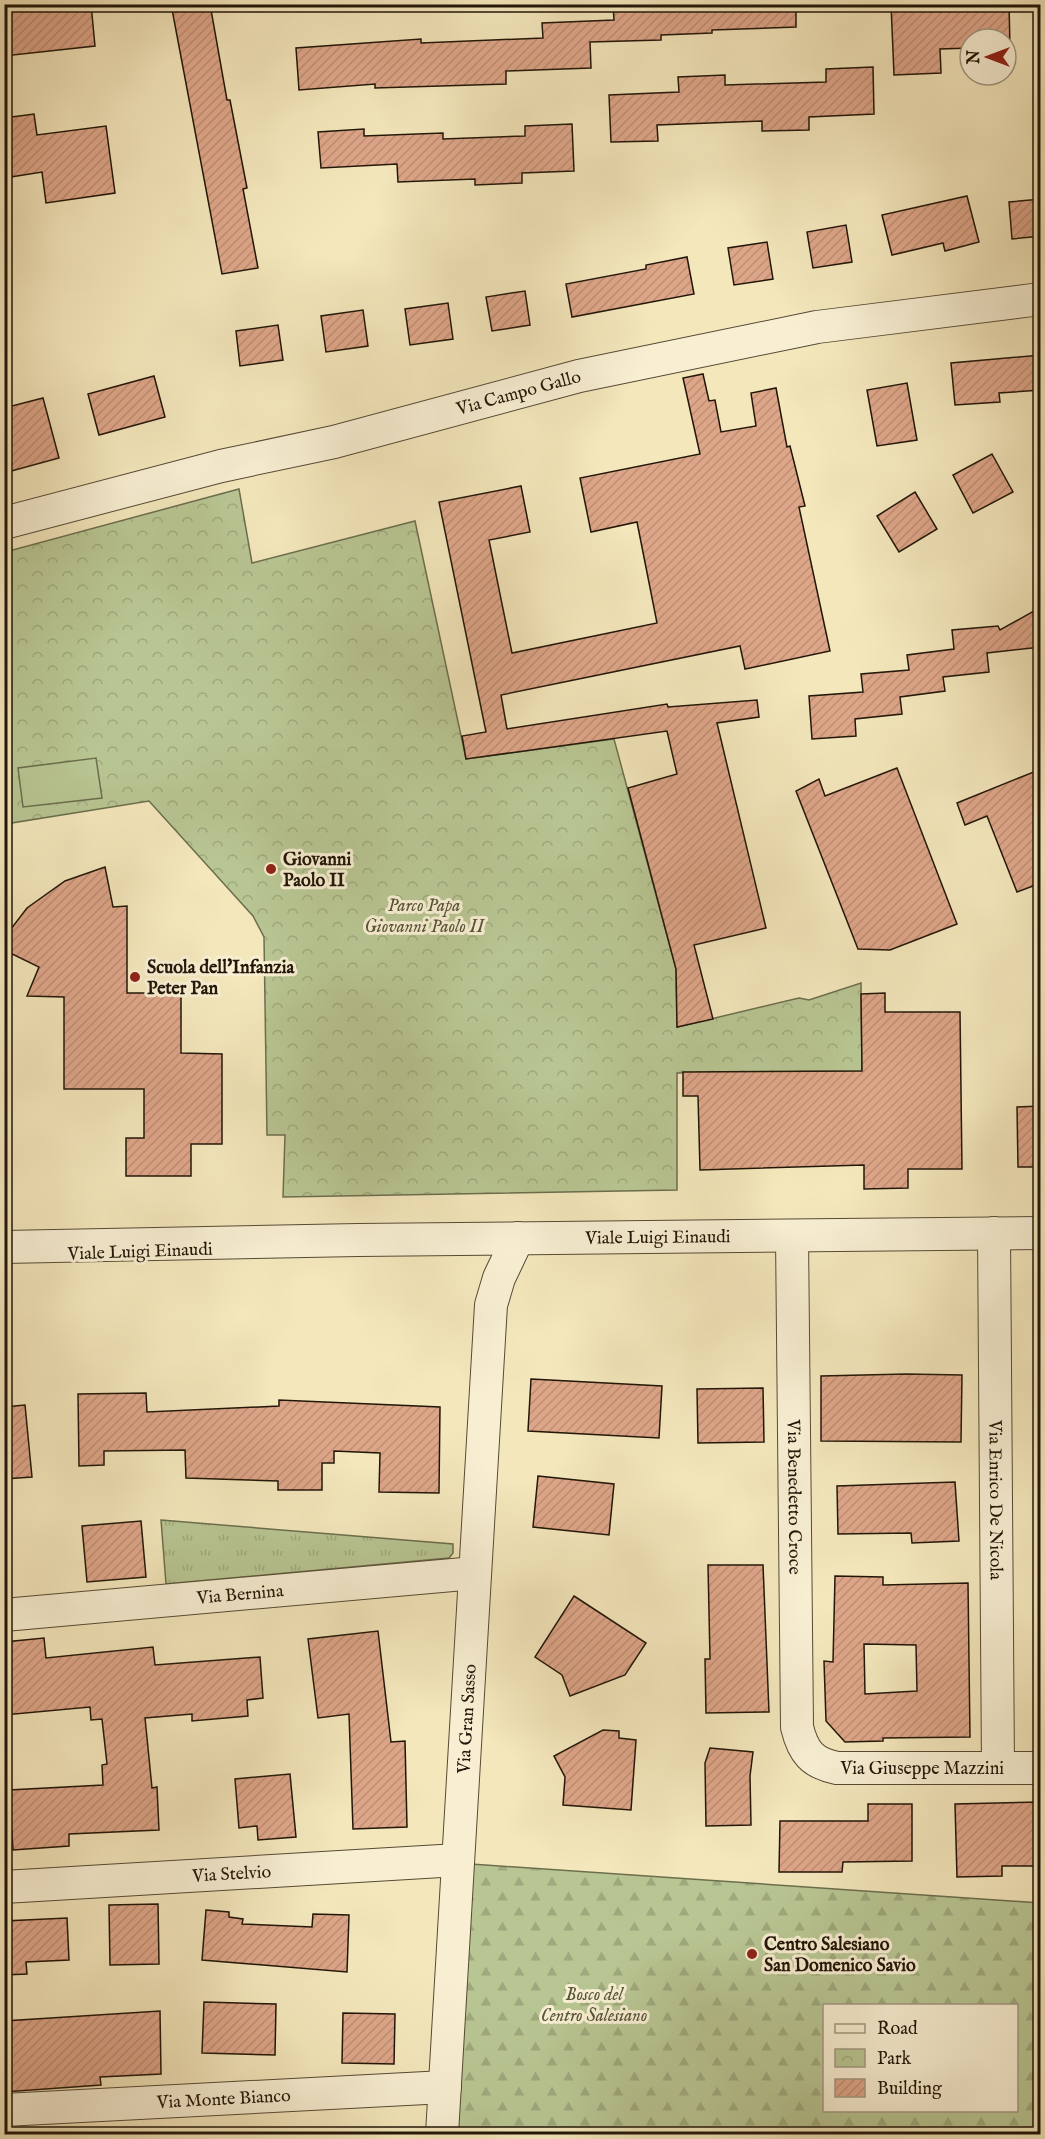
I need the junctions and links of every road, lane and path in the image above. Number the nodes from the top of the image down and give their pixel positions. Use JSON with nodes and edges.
{"nodes":[{"id":1,"x":1041,"y":299,"type":"edge"},
{"id":2,"x":4,"y":523,"type":"edge"},
{"id":3,"x":994,"y":1233,"type":"junction"},
{"id":4,"x":1041,"y":1233,"type":"edge"},
{"id":5,"x":792,"y":1236,"type":"junction"},
{"id":6,"x":518,"y":1238,"type":"junction"},
{"id":7,"x":470,"y":1239,"type":"junction"},
{"id":8,"x":276,"y":1242,"type":"junction"},
{"id":9,"x":4,"y":1247,"type":"edge"},
{"id":10,"x":4,"y":1252,"type":"edge"},
{"id":11,"x":491,"y":1305,"type":"junction"},
{"id":12,"x":475,"y":1573,"type":"junction"},
{"id":13,"x":4,"y":1615,"type":"edge"},
{"id":14,"x":808,"y":1755,"type":"joint"},
{"id":15,"x":998,"y":1768,"type":"junction"},
{"id":16,"x":1041,"y":1768,"type":"edge"},
{"id":17,"x":458,"y":1860,"type":"junction"},
{"id":18,"x":4,"y":1887,"type":"edge"},
{"id":19,"x":445,"y":2087,"type":"junction"},
{"id":20,"x":4,"y":2110,"type":"edge"},
{"id":21,"x":442,"y":2134,"type":"edge"}],
"edges":[{"from":1,"to":2,"type":"street","name":"Via Campo Gallo"},
{"from":3,"to":4,"type":"street","name":"Viale Luigi Einaudi"},
{"from":3,"to":5,"type":"street","name":"Viale Luigi Einaudi"},
{"from":3,"to":15,"type":"street","name":"Via Enrico De Nicola"},
{"from":5,"to":6,"type":"street","name":"Viale Luigi Einaudi"},
{"from":5,"to":14,"type":"street","name":"Via Benedetto Croce"},
{"from":6,"to":7,"type":"street","name":"Viale Luigi Einaudi"},
{"from":6,"to":11,"type":"street","name":"Via Gran Sasso"},
{"from":7,"to":8,"type":"street","name":"Viale Luigi Einaudi"},
{"from":7,"to":11,"type":"street","name":"Via Gran Sasso"},
{"from":8,"to":9,"type":"street","name":"Viale Luigi Einaudi"},
{"from":8,"to":10,"type":"street","name":"Viale Luigi Einaudi"},
{"from":11,"to":12,"type":"street","name":"Via Gran Sasso"},
{"from":12,"to":13,"type":"street","name":"Via Bernina"},
{"from":12,"to":17,"type":"street","name":"Via Gran Sasso"},
{"from":14,"to":15,"type":"street","name":"Via Giuseppe Mazzini"},
{"from":15,"to":16,"type":"street","name":"Via Giuseppe Mazzini"},
{"from":17,"to":18,"type":"street","name":"Via Stelvio"},
{"from":17,"to":19,"type":"street","name":"Via Gran Sasso"},
{"from":19,"to":20,"type":"street","name":"Via Monte Bianco"},
{"from":19,"to":21,"type":"street","name":"Via Gran Sasso"}]}
